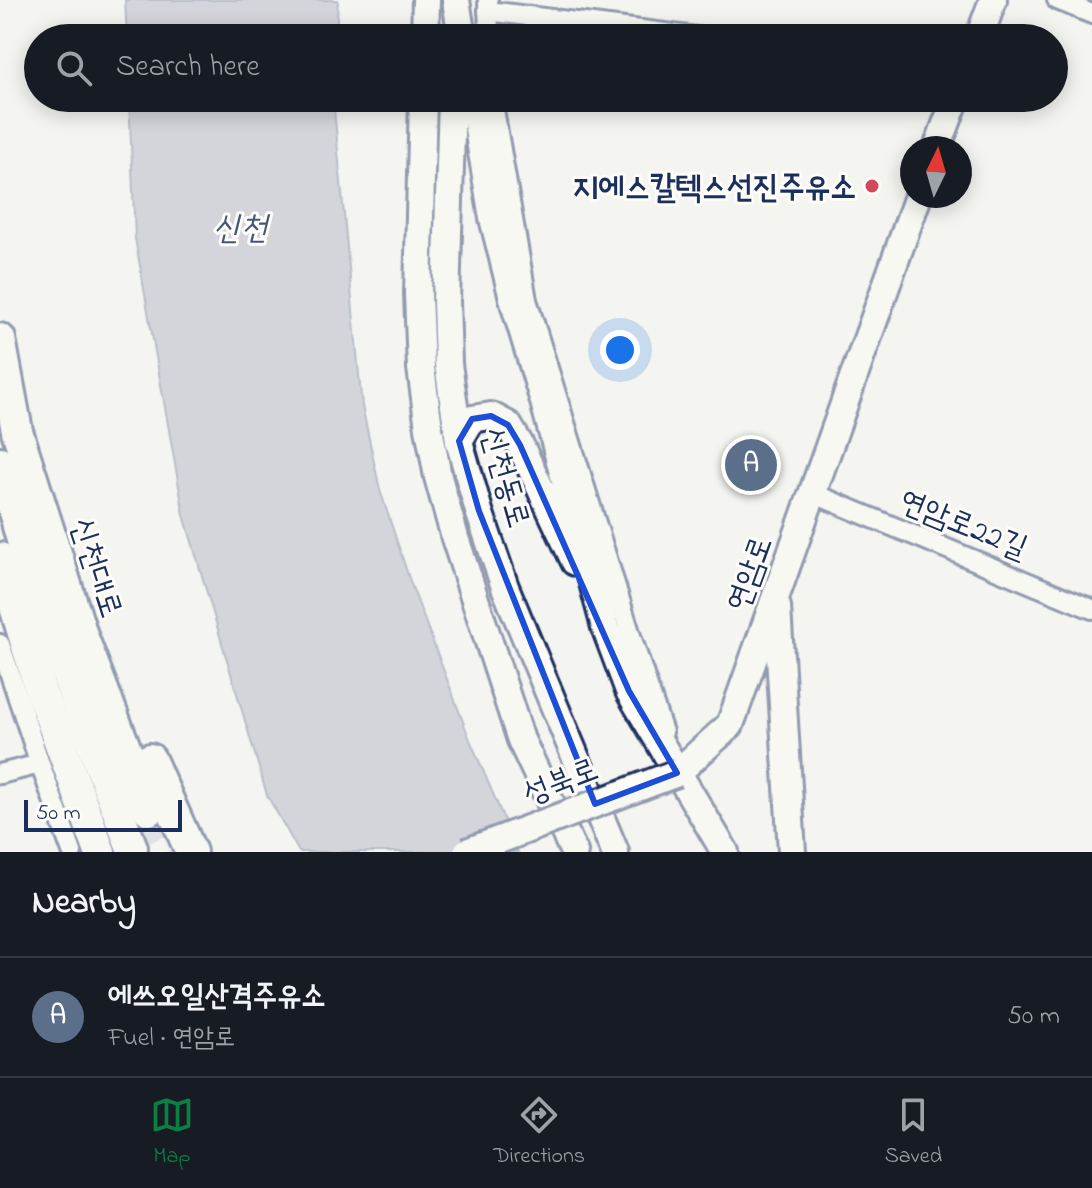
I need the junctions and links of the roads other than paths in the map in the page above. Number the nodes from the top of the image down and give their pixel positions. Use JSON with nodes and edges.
{"nodes":[{"id":1,"x":426,"y":0,"type":"edge"},
{"id":2,"x":456,"y":0,"type":"edge"},
{"id":3,"x":993,"y":0,"type":"edge"},
{"id":4,"x":1057,"y":0,"type":"edge"},
{"id":5,"x":488,"y":6,"type":"edge"},
{"id":6,"x":1092,"y":14,"type":"edge"},
{"id":7,"x":425,"y":24,"type":"edge"},
{"id":8,"x":455,"y":24,"type":"edge"},
{"id":9,"x":460,"y":24,"type":"edge"},
{"id":10,"x":610,"y":24,"type":"edge"},
{"id":11,"x":984,"y":24,"type":"edge"},
{"id":12,"x":423,"y":112,"type":"edge"},
{"id":13,"x":452,"y":112,"type":"edge"},
{"id":14,"x":476,"y":112,"type":"edge"},
{"id":15,"x":494,"y":112,"type":"edge"},
{"id":16,"x":951,"y":112,"type":"edge"},
{"id":17,"x":942,"y":136,"type":"edge"},
{"id":18,"x":914,"y":208,"type":"edge"},
{"id":19,"x":0,"y":339,"type":"edge"},
{"id":20,"x":459,"y":441,"type":"junction"},
{"id":21,"x":0,"y":462,"type":"edge"},
{"id":22,"x":812,"y":493,"type":"junction"},
{"id":23,"x":0,"y":558,"type":"edge"},
{"id":24,"x":776,"y":595,"type":"junction"},
{"id":25,"x":1092,"y":609,"type":"edge"},
{"id":26,"x":605,"y":627,"type":"junction"},
{"id":27,"x":0,"y":644,"type":"edge"},
{"id":28,"x":40,"y":764,"type":"junction"},
{"id":29,"x":677,"y":773,"type":"junction"},
{"id":30,"x":0,"y":774,"type":"edge"},
{"id":31,"x":162,"y":814,"type":"junction"},
{"id":32,"x":112,"y":848,"type":"edge"},
{"id":33,"x":191,"y":852,"type":"edge"},
{"id":34,"x":467,"y":852,"type":"edge"},
{"id":35,"x":574,"y":852,"type":"edge"},
{"id":36,"x":615,"y":852,"type":"edge"},
{"id":37,"x":725,"y":852,"type":"edge"},
{"id":38,"x":792,"y":852,"type":"edge"}],
"edges":[{"from":1,"to":7,"type":"main road"},
{"from":2,"to":8,"type":"main road"},
{"from":2,"to":9,"type":"main road"},
{"from":3,"to":11,"type":"main road"},
{"from":4,"to":6,"type":"street"},
{"from":5,"to":10,"type":"street"},
{"from":12,"to":35,"type":"main road","name":"신천동로"},
{"from":13,"to":20,"type":"main road","name":"신천동로"},
{"from":14,"to":26,"type":"main road"},
{"from":15,"to":29,"type":"street"},
{"from":16,"to":17,"type":"main road"},
{"from":18,"to":22,"type":"main road","name":"연암로"},
{"from":19,"to":31,"type":"highway","name":"신천대로"},
{"from":20,"to":26,"type":"main road"},
{"from":20,"to":36,"type":"main road","name":"신천동로"},
{"from":21,"to":32,"type":"highway","name":"신천대로"},
{"from":22,"to":24,"type":"main road","name":"연암로"},
{"from":22,"to":25,"type":"street","name":"연암로22길"},
{"from":23,"to":32,"type":"highway"},
{"from":24,"to":29,"type":"main road","name":"연암로"},
{"from":24,"to":38,"type":"main road"},
{"from":26,"to":29,"type":"main road"},
{"from":27,"to":28,"type":"street"},
{"from":28,"to":30,"type":"street"},
{"from":28,"to":32,"type":"street"},
{"from":29,"to":34,"type":"main road","name":"성북로","bridge":true},
{"from":29,"to":37,"type":"main road"},
{"from":31,"to":32,"type":"highway"},
{"from":31,"to":33,"type":"highway","name":"신천대로"}]}
